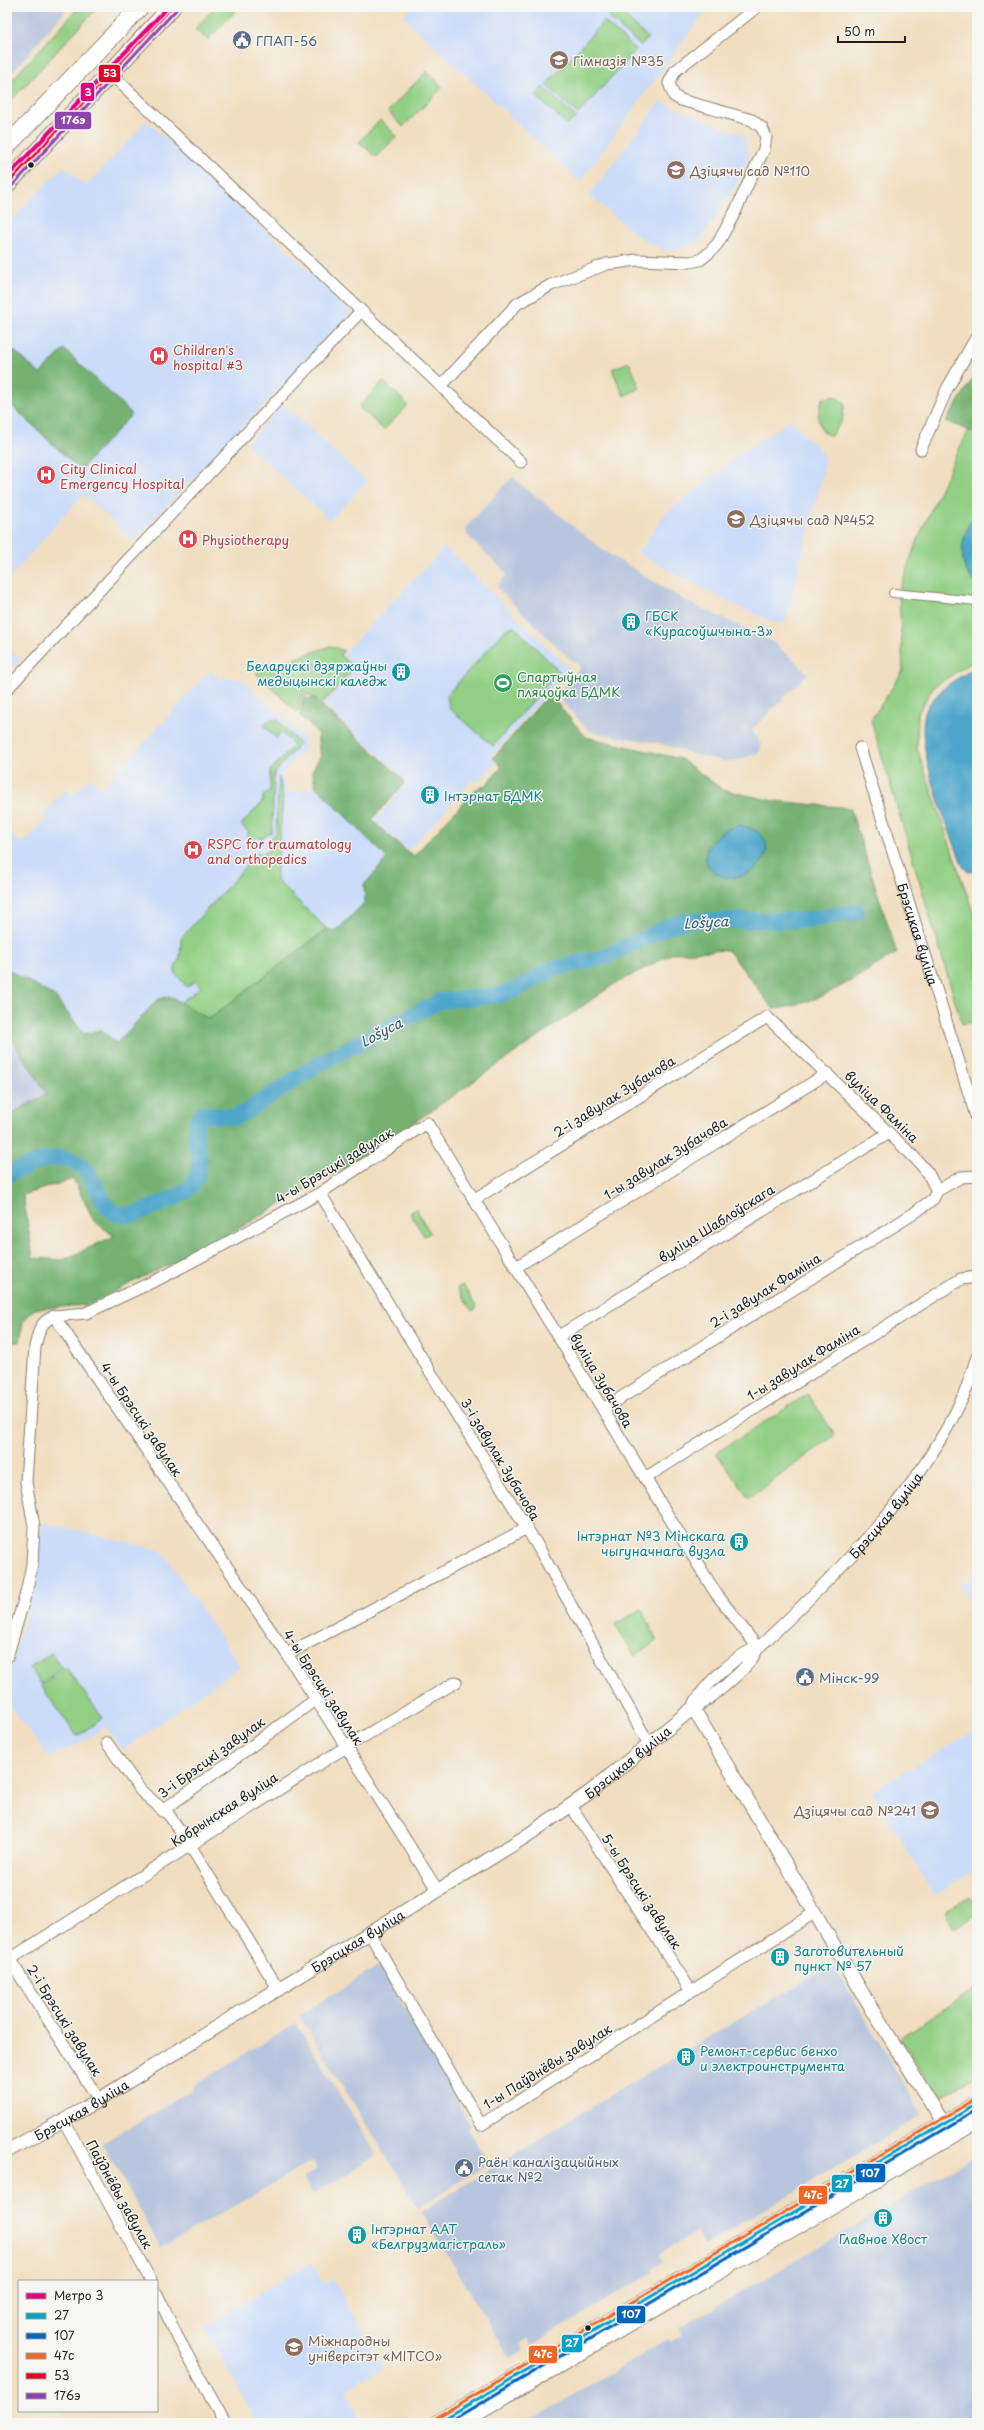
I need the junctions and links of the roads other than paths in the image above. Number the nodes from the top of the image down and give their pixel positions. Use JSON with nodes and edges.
{"nodes":[{"id":1,"x":140,"y":7,"type":"edge"},
{"id":2,"x":172,"y":7,"type":"edge"},
{"id":3,"x":756,"y":7,"type":"edge"},
{"id":4,"x":110,"y":74,"type":"junction"},
{"id":5,"x":53,"y":99,"type":"junction"},
{"id":6,"x":73,"y":113,"type":"junction"},
{"id":7,"x":7,"y":146,"type":"edge"},
{"id":8,"x":7,"y":184,"type":"edge"},
{"id":9,"x":361,"y":310,"type":"junction"},
{"id":10,"x":977,"y":336,"type":"edge"},
{"id":11,"x":441,"y":386,"type":"junction"},
{"id":12,"x":921,"y":449,"type":"dead end"},
{"id":13,"x":521,"y":462,"type":"dead end"},
{"id":14,"x":893,"y":592,"type":"dead end"},
{"id":15,"x":977,"y":601,"type":"edge"},
{"id":16,"x":7,"y":689,"type":"edge"},
{"id":17,"x":860,"y":748,"type":"dead end"},
{"id":18,"x":767,"y":1017,"type":"joint"},
{"id":19,"x":828,"y":1073,"type":"junction"},
{"id":20,"x":977,"y":1119,"type":"edge"},
{"id":21,"x":427,"y":1123,"type":"joint"},
{"id":22,"x":889,"y":1133,"type":"junction"},
{"id":23,"x":977,"y":1176,"type":"edge"},
{"id":24,"x":937,"y":1191,"type":"junction"},
{"id":25,"x":320,"y":1193,"type":"junction"},
{"id":26,"x":474,"y":1199,"type":"junction"},
{"id":27,"x":516,"y":1267,"type":"junction"},
{"id":28,"x":977,"y":1277,"type":"edge"},
{"id":29,"x":54,"y":1316,"type":"junction"},
{"id":30,"x":559,"y":1336,"type":"junction"},
{"id":31,"x":977,"y":1357,"type":"edge"},
{"id":32,"x":603,"y":1408,"type":"junction"},
{"id":33,"x":645,"y":1478,"type":"junction"},
{"id":34,"x":527,"y":1528,"type":"junction"},
{"id":35,"x":758,"y":1648,"type":"junction"},
{"id":36,"x":287,"y":1654,"type":"junction"},
{"id":37,"x":7,"y":1658,"type":"edge"},
{"id":38,"x":456,"y":1682,"type":"dead end"},
{"id":39,"x":314,"y":1700,"type":"junction"},
{"id":40,"x":693,"y":1708,"type":"junction"},
{"id":41,"x":108,"y":1743,"type":"dead end"},
{"id":42,"x":649,"y":1744,"type":"junction"},
{"id":43,"x":346,"y":1747,"type":"junction"},
{"id":44,"x":570,"y":1806,"type":"junction"},
{"id":45,"x":162,"y":1811,"type":"junction"},
{"id":46,"x":191,"y":1847,"type":"junction"},
{"id":47,"x":438,"y":1891,"type":"junction"},
{"id":48,"x":814,"y":1913,"type":"junction"},
{"id":49,"x":370,"y":1934,"type":"junction"},
{"id":50,"x":8,"y":1958,"type":"edge"},
{"id":51,"x":279,"y":1990,"type":"junction"},
{"id":52,"x":691,"y":1991,"type":"junction"},
{"id":53,"x":99,"y":2100,"type":"junction"},
{"id":54,"x":977,"y":2104,"type":"edge"},
{"id":55,"x":64,"y":2121,"type":"junction"},
{"id":56,"x":977,"y":2121,"type":"edge"},
{"id":57,"x":948,"y":2131,"type":"junction"},
{"id":58,"x":7,"y":2151,"type":"edge"},
{"id":59,"x":150,"y":2280,"type":"edge"},
{"id":60,"x":158,"y":2296,"type":"edge"},
{"id":61,"x":456,"y":2420,"type":"edge"},
{"id":62,"x":225,"y":2423,"type":"edge"},
{"id":63,"x":437,"y":2423,"type":"edge"}],
"edges":[{"from":1,"to":5,"type":"main road"},
{"from":2,"to":4,"type":"main road"},
{"from":3,"to":11,"type":"street"},
{"from":4,"to":6,"type":"main road"},
{"from":4,"to":9,"type":"street"},
{"from":5,"to":6,"type":"main road"},
{"from":5,"to":7,"type":"main road"},
{"from":6,"to":8,"type":"main road"},
{"from":9,"to":11,"type":"street"},
{"from":9,"to":16,"type":"street"},
{"from":10,"to":12,"type":"street"},
{"from":11,"to":13,"type":"street"},
{"from":14,"to":15,"type":"street"},
{"from":17,"to":20,"type":"street","name":"Брэсцкая вуліца"},
{"from":18,"to":19,"type":"street","name":"вуліца Фаміна"},
{"from":18,"to":26,"type":"street","name":"2-і завулак Зубачова"},
{"from":19,"to":22,"type":"street","name":"вуліца Фаміна"},
{"from":19,"to":27,"type":"street","name":"1-ы завулак Зубачова"},
{"from":21,"to":25,"type":"street","name":"4-ы Брэсцкі завулак"},
{"from":21,"to":26,"type":"street","name":"вуліца Зубачова"},
{"from":22,"to":24,"type":"street","name":"вуліца Фаміна"},
{"from":22,"to":30,"type":"street","name":"вуліца Шаблоўскага"},
{"from":23,"to":24,"type":"street"},
{"from":24,"to":32,"type":"street","name":"2-і завулак Фаміна"},
{"from":25,"to":29,"type":"street","name":"4-ы Брэсцкі завулак"},
{"from":25,"to":34,"type":"street","name":"3-і завулак Зубачова"},
{"from":26,"to":27,"type":"street","name":"вуліца Зубачова"},
{"from":27,"to":30,"type":"street","name":"вуліца Зубачова"},
{"from":28,"to":33,"type":"street","name":"1-ы завулак Фаміна"},
{"from":29,"to":36,"type":"street","name":"4-ы Брэсцкі завулак"},
{"from":29,"to":37,"type":"street"},
{"from":30,"to":32,"type":"street","name":"вуліца Зубачова"},
{"from":31,"to":35,"type":"street","name":"Брэсцкая вуліца"},
{"from":32,"to":33,"type":"street","name":"вуліца Зубачова"},
{"from":33,"to":35,"type":"street","name":"вуліца Зубачова"},
{"from":34,"to":36,"type":"street"},
{"from":34,"to":42,"type":"street","name":"3-і завулак Зубачова"},
{"from":35,"to":40,"type":"street","name":"Брэсцкая вуліца"},
{"from":36,"to":39,"type":"street","name":"4-ы Брэсцкі завулак"},
{"from":38,"to":43,"type":"street","name":"Кобрынская вуліца"},
{"from":39,"to":43,"type":"street","name":"4-ы Брэсцкі завулак"},
{"from":39,"to":45,"type":"street","name":"3-і Брэсцкі завулак"},
{"from":40,"to":42,"type":"street","name":"Брэсцкая вуліца"},
{"from":40,"to":48,"type":"street"},
{"from":41,"to":45,"type":"street"},
{"from":42,"to":44,"type":"street","name":"Брэсцкая вуліца"},
{"from":43,"to":46,"type":"street","name":"Кобрынская вуліца"},
{"from":43,"to":47,"type":"street","name":"4-ы Брэсцкі завулак"},
{"from":44,"to":47,"type":"street","name":"Брэсцкая вуліца"},
{"from":44,"to":52,"type":"street","name":"5-ы Брэсцкі завулак"},
{"from":45,"to":46,"type":"street","name":"3-і Брэсцкі завулак"},
{"from":46,"to":50,"type":"street","name":"Кобрынская вуліца"},
{"from":46,"to":51,"type":"street","name":"3-і Брэсцкі завулак"},
{"from":47,"to":49,"type":"street","name":"Брэсцкая вуліца"},
{"from":48,"to":52,"type":"street","name":"1-ы Паўднёвы завулак"},
{"from":48,"to":57,"type":"street"},
{"from":49,"to":51,"type":"street","name":"Брэсцкая вуліца"},
{"from":49,"to":52,"type":"street","name":"1-ы Паўднёвы завулак"},
{"from":50,"to":53,"type":"street","name":"2-і Брэсцкі завулак"},
{"from":51,"to":53,"type":"street","name":"Брэсцкая вуліца"},
{"from":53,"to":55,"type":"street","name":"Брэсцкая вуліца"},
{"from":54,"to":57,"type":"main road"},
{"from":55,"to":58,"type":"street","name":"Брэсцкая вуліца"},
{"from":55,"to":59,"type":"street","name":"Паўднёвы завулак"},
{"from":56,"to":57,"type":"main road"},
{"from":57,"to":61,"type":"main road"},
{"from":60,"to":62,"type":"street"},
{"from":61,"to":63,"type":"main road"}]}
